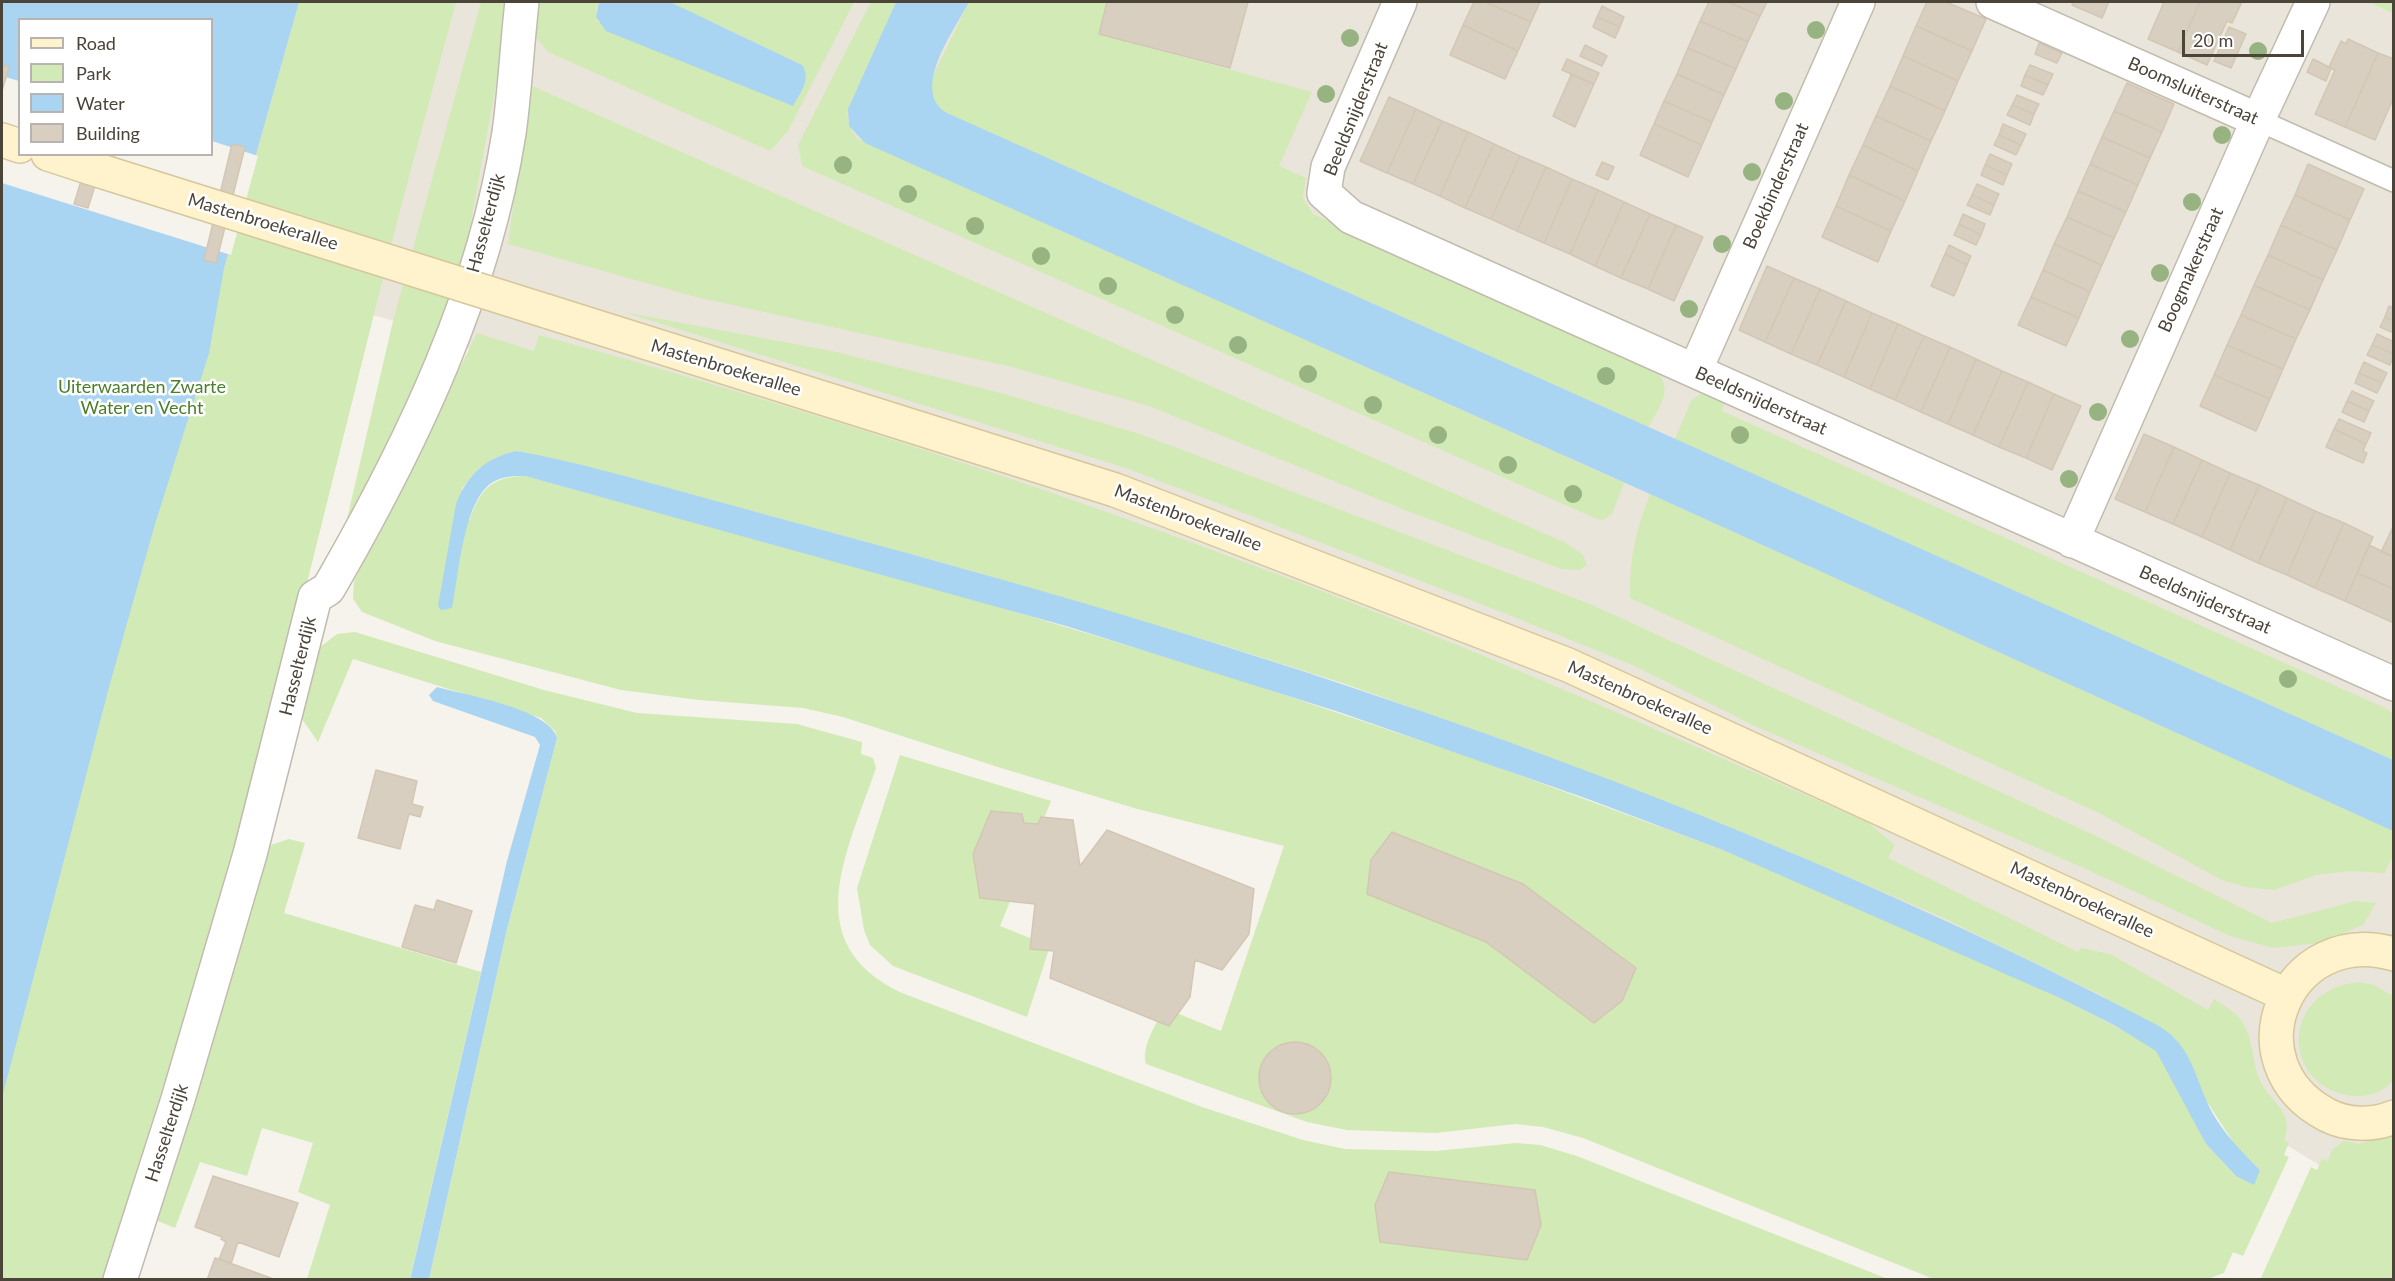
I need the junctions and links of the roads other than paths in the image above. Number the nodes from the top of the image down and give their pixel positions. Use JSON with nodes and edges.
{"nodes":[{"id":1,"x":522,"y":2,"type":"edge"},
{"id":2,"x":1400,"y":2,"type":"edge"},
{"id":3,"x":1858,"y":2,"type":"edge"},
{"id":4,"x":1993,"y":2,"type":"edge"},
{"id":5,"x":2313,"y":2,"type":"edge"},
{"id":6,"x":2258,"y":120,"type":"junction"},
{"id":7,"x":2,"y":140,"type":"edge"},
{"id":8,"x":18,"y":145,"type":"edge"},
{"id":9,"x":54,"y":156,"type":"edge"},
{"id":10,"x":2394,"y":181,"type":"edge"},
{"id":11,"x":1695,"y":371,"type":"junction"},
{"id":12,"x":2072,"y":541,"type":"junction"},
{"id":13,"x":2394,"y":684,"type":"edge"},
{"id":14,"x":2394,"y":954,"type":"edge"},
{"id":15,"x":2286,"y":995,"type":"junction"},
{"id":16,"x":2394,"y":1117,"type":"edge"},
{"id":17,"x":120,"y":1280,"type":"edge"}],
"edges":[{"from":1,"to":17,"type":"street","name":"Hasselterdijk"},
{"from":2,"to":11,"type":"street","name":"Beeldsnijderstraat"},
{"from":3,"to":11,"type":"street","name":"Boekbinderstraat"},
{"from":4,"to":6,"type":"street","name":"Boomsluiterstraat"},
{"from":5,"to":6,"type":"street","name":"Boogmakerstraat"},
{"from":6,"to":10,"type":"lane","name":"Boomsluiterstraat"},
{"from":6,"to":12,"type":"street","name":"Boogmakerstraat"},
{"from":7,"to":8,"type":"main road"},
{"from":9,"to":15,"type":"main road","name":"Mastenbroekerallee","bridge":true},
{"from":11,"to":12,"type":"street","name":"Beeldsnijderstraat"},
{"from":12,"to":13,"type":"street","name":"Beeldsnijderstraat"},
{"from":14,"to":15,"type":"main road"},
{"from":15,"to":16,"type":"main road"}]}
